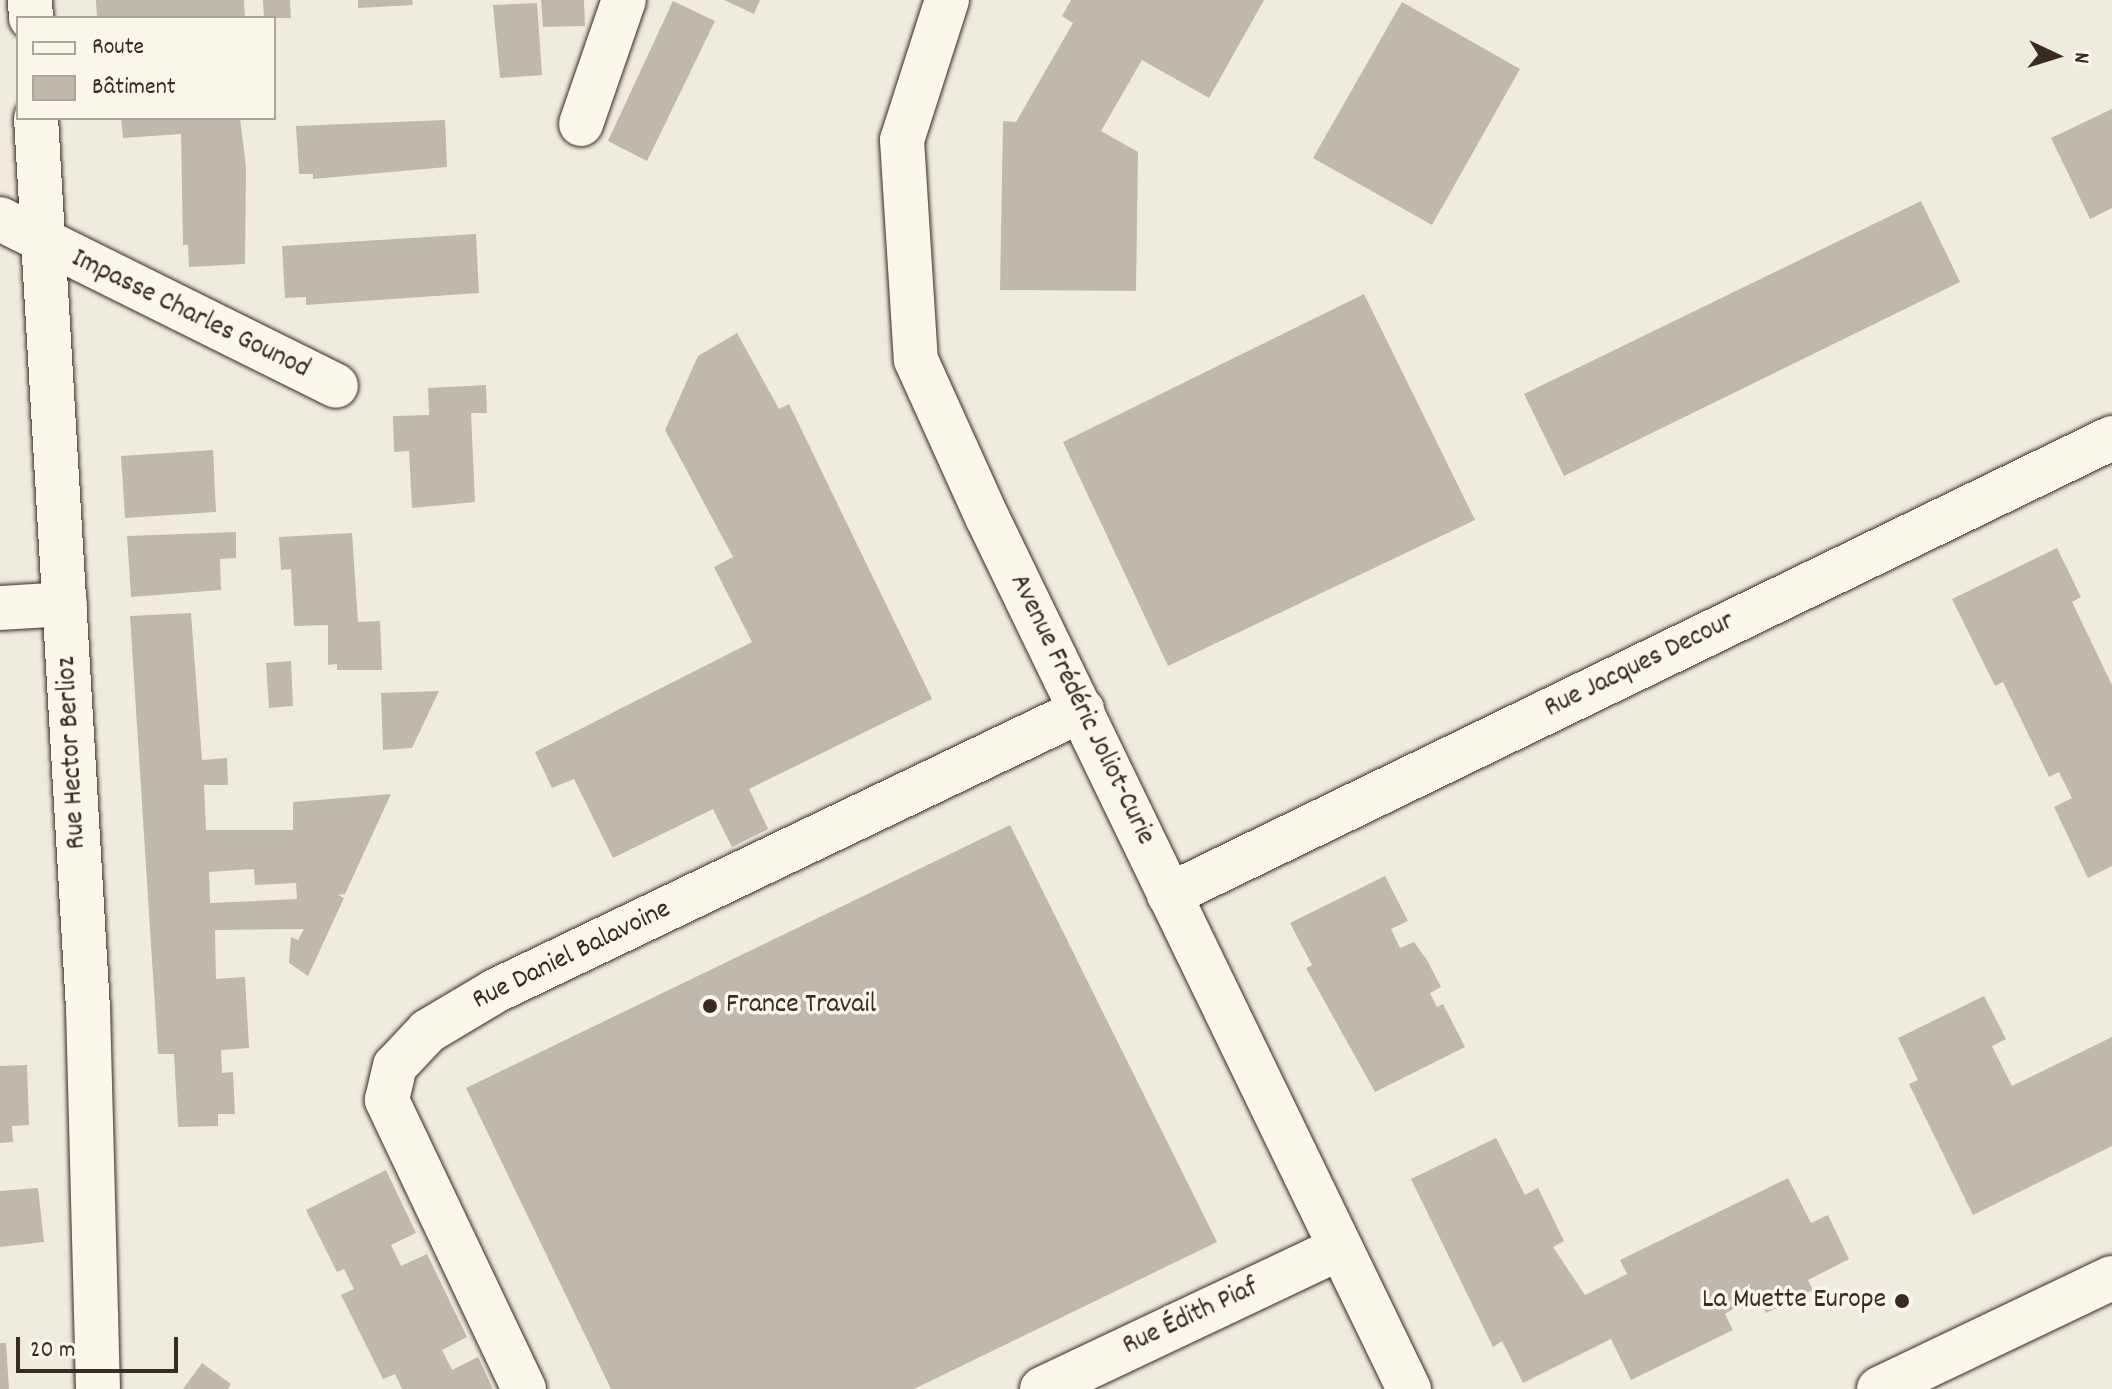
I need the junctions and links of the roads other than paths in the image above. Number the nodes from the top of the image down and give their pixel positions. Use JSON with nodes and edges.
{"nodes":[{"id":1,"x":624,"y":0,"type":"edge"},
{"id":2,"x":947,"y":0,"type":"edge"},
{"id":3,"x":36,"y":120,"type":"edge"},
{"id":4,"x":581,"y":124,"type":"dead end"},
{"id":5,"x":0,"y":219,"type":"edge"},
{"id":6,"x":44,"y":243,"type":"junction"},
{"id":7,"x":336,"y":386,"type":"dead end"},
{"id":8,"x":2112,"y":438,"type":"edge"},
{"id":9,"x":65,"y":604,"type":"junction"},
{"id":10,"x":0,"y":608,"type":"edge"},
{"id":11,"x":1082,"y":710,"type":"junction"},
{"id":12,"x":1169,"y":895,"type":"junction"},
{"id":13,"x":1340,"y":1248,"type":"junction"},
{"id":14,"x":2112,"y":1278,"type":"edge"},
{"id":15,"x":98,"y":1389,"type":"edge"},
{"id":16,"x":524,"y":1389,"type":"edge"},
{"id":17,"x":1042,"y":1389,"type":"edge"},
{"id":18,"x":1409,"y":1389,"type":"edge"},
{"id":19,"x":1879,"y":1389,"type":"edge"}],
"edges":[{"from":1,"to":4,"type":"street"},
{"from":2,"to":11,"type":"street","name":"Avenue Frédéric Joliot-Curie"},
{"from":3,"to":6,"type":"street","name":"Rue Hector Berlioz"},
{"from":5,"to":6,"type":"street","name":"Impasse Charles Gounod"},
{"from":6,"to":7,"type":"street","name":"Impasse Charles Gounod"},
{"from":6,"to":9,"type":"street","name":"Rue Hector Berlioz"},
{"from":8,"to":12,"type":"street","name":"Rue Jacques Decour"},
{"from":9,"to":10,"type":"street"},
{"from":9,"to":15,"type":"street","name":"Rue Hector Berlioz"},
{"from":11,"to":12,"type":"street","name":"Avenue Frédéric Joliot-Curie"},
{"from":11,"to":16,"type":"street","name":"Rue Daniel Balavoine"},
{"from":12,"to":13,"type":"street","name":"Avenue Frédéric Joliot-Curie"},
{"from":13,"to":17,"type":"street","name":"Rue Édith Piaf"},
{"from":13,"to":18,"type":"street","name":"Avenue Frédéric Joliot-Curie"},
{"from":14,"to":19,"type":"street"}]}
